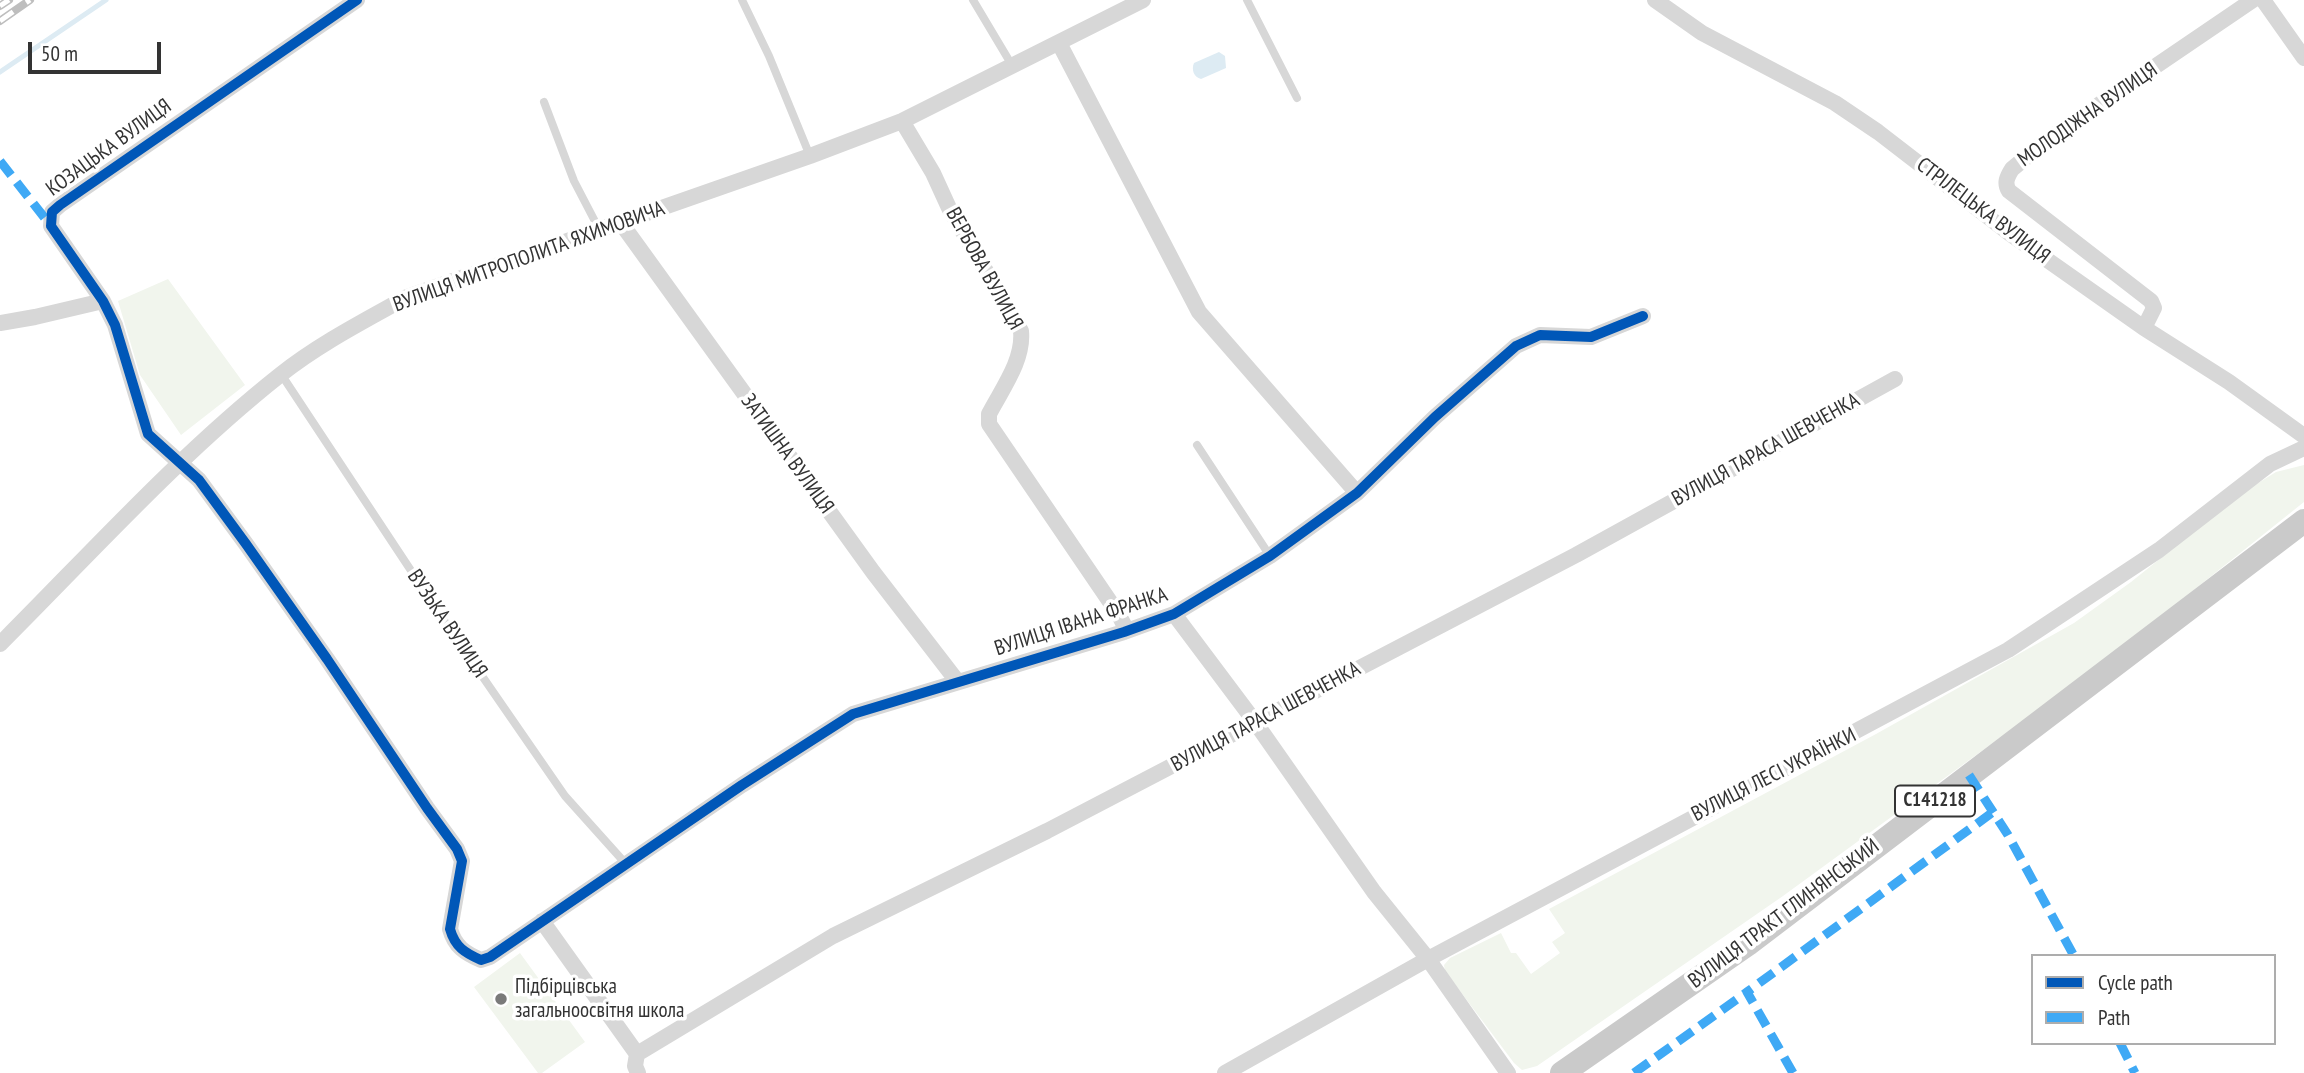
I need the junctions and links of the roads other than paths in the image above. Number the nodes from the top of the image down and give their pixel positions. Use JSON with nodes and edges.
{"nodes":[{"id":1,"x":357,"y":0,"type":"edge"},
{"id":2,"x":742,"y":0,"type":"edge"},
{"id":3,"x":973,"y":0,"type":"edge"},
{"id":4,"x":1143,"y":0,"type":"edge"},
{"id":5,"x":1247,"y":0,"type":"edge"},
{"id":6,"x":1655,"y":0,"type":"edge"},
{"id":7,"x":2253,"y":0,"type":"edge"},
{"id":8,"x":2263,"y":0,"type":"edge"},
{"id":9,"x":1059,"y":43,"type":"junction"},
{"id":10,"x":2304,"y":58,"type":"edge"},
{"id":11,"x":1013,"y":67,"type":"junction"},
{"id":12,"x":1297,"y":98,"type":"dead end"},
{"id":13,"x":544,"y":102,"type":"dead end"},
{"id":14,"x":902,"y":121,"type":"junction"},
{"id":15,"x":810,"y":156,"type":"junction"},
{"id":16,"x":621,"y":223,"type":"junction"},
{"id":17,"x":600,"y":229,"type":"junction"},
{"id":18,"x":103,"y":301,"type":"junction"},
{"id":19,"x":1643,"y":316,"type":"dead end"},
{"id":20,"x":0,"y":323,"type":"edge"},
{"id":21,"x":2144,"y":328,"type":"junction"},
{"id":22,"x":281,"y":374,"type":"junction"},
{"id":23,"x":1895,"y":379,"type":"dead end"},
{"id":24,"x":2304,"y":436,"type":"edge"},
{"id":25,"x":1197,"y":445,"type":"dead end"},
{"id":26,"x":2304,"y":449,"type":"edge"},
{"id":27,"x":180,"y":463,"type":"junction"},
{"id":28,"x":1357,"y":492,"type":"junction"},
{"id":29,"x":2304,"y":521,"type":"edge"},
{"id":30,"x":1270,"y":556,"type":"junction"},
{"id":31,"x":1174,"y":614,"type":"junction"},
{"id":32,"x":1124,"y":632,"type":"junction"},
{"id":33,"x":0,"y":644,"type":"edge"},
{"id":34,"x":957,"y":681,"type":"junction"},
{"id":35,"x":1255,"y":722,"type":"junction"},
{"id":36,"x":404,"y":775,"type":"joint"},
{"id":37,"x":626,"y":864,"type":"junction"},
{"id":38,"x":542,"y":921,"type":"junction"},
{"id":39,"x":1428,"y":959,"type":"junction"},
{"id":40,"x":637,"y":1054,"type":"junction"},
{"id":41,"x":638,"y":1073,"type":"edge"},
{"id":42,"x":1225,"y":1073,"type":"edge"},
{"id":43,"x":1508,"y":1073,"type":"edge"},
{"id":44,"x":1562,"y":1073,"type":"edge"}],
"edges":[{"from":1,"to":18,"type":"street","name":"КОЗАЦЬКА ВУЛИЦЯ"},
{"from":2,"to":15,"type":"lane"},
{"from":3,"to":11,"type":"lane"},
{"from":4,"to":9,"type":"street","name":"ВУЛИЦЯ МИТРОПОЛИТА ЯХИМОВИЧА"},
{"from":5,"to":12,"type":"lane"},
{"from":6,"to":21,"type":"street","name":"СТРІЛЕЦЬКА ВУЛИЦЯ"},
{"from":7,"to":21,"type":"street","name":"МОЛОДІЖНА ВУЛИЦЯ"},
{"from":8,"to":10,"type":"street"},
{"from":9,"to":11,"type":"street","name":"ВУЛИЦЯ МИТРОПОЛИТА ЯХИМОВИЧА"},
{"from":9,"to":28,"type":"street"},
{"from":11,"to":14,"type":"street","name":"ВУЛИЦЯ МИТРОПОЛИТА ЯХИМОВИЧА"},
{"from":13,"to":17,"type":"lane"},
{"from":14,"to":15,"type":"street","name":"ВУЛИЦЯ МИТРОПОЛИТА ЯХИМОВИЧА"},
{"from":14,"to":32,"type":"street","name":"ВЕРБОВА ВУЛИЦЯ"},
{"from":15,"to":16,"type":"street","name":"ВУЛИЦЯ МИТРОПОЛИТА ЯХИМОВИЧА"},
{"from":16,"to":17,"type":"street","name":"ВУЛИЦЯ МИТРОПОЛИТА ЯХИМОВИЧА"},
{"from":16,"to":34,"type":"street","name":"ЗАТИШНА ВУЛИЦЯ"},
{"from":17,"to":22,"type":"street","name":"ВУЛИЦЯ МИТРОПОЛИТА ЯХИМОВИЧА"},
{"from":18,"to":20,"type":"street"},
{"from":18,"to":27,"type":"street","name":"КОЗАЦЬКА ВУЛИЦЯ"},
{"from":19,"to":28,"type":"street","name":"ВУЛИЦЯ ІВАНА ФРАНКА"},
{"from":21,"to":24,"type":"street","name":"СТРІЛЕЦЬКА ВУЛИЦЯ"},
{"from":22,"to":27,"type":"street","name":"ВУЛИЦЯ МИТРОПОЛИТА ЯХИМОВИЧА"},
{"from":22,"to":37,"type":"lane","name":"ВУЗЬКА ВУЛИЦЯ"},
{"from":23,"to":35,"type":"street","name":"ВУЛИЦЯ ТАРАСА ШЕВЧЕНКА"},
{"from":25,"to":30,"type":"lane"},
{"from":26,"to":39,"type":"street","name":"ВУЛИЦЯ ЛЕСІ УКРАЇНКИ"},
{"from":27,"to":33,"type":"street","name":"ВУЛИЦЯ МИТРОПОЛИТА ЯХИМОВИЧА"},
{"from":27,"to":36,"type":"street","name":"КОЗАЦЬКА ВУЛИЦЯ"},
{"from":28,"to":30,"type":"street","name":"ВУЛИЦЯ ІВАНА ФРАНКА"},
{"from":29,"to":44,"type":"main road","name":"ВУЛИЦЯ ТРАКТ ГЛИНЯНСЬКИЙ","number":"С141218"},
{"from":30,"to":31,"type":"street","name":"ВУЛИЦЯ ІВАНА ФРАНКА"},
{"from":31,"to":32,"type":"street","name":"ВУЛИЦЯ ІВАНА ФРАНКА"},
{"from":31,"to":35,"type":"street"},
{"from":32,"to":34,"type":"street","name":"ВУЛИЦЯ ІВАНА ФРАНКА"},
{"from":34,"to":37,"type":"street","name":"ВУЛИЦЯ ІВАНА ФРАНКА"},
{"from":35,"to":39,"type":"street"},
{"from":35,"to":40,"type":"street","name":"ВУЛИЦЯ ТАРАСА ШЕВЧЕНКА"},
{"from":36,"to":38,"type":"street","name":"ВУЛИЦЯ ІВАНА ФРАНКА"},
{"from":37,"to":38,"type":"street","name":"ВУЛИЦЯ ІВАНА ФРАНКА"},
{"from":38,"to":40,"type":"street"},
{"from":39,"to":42,"type":"street","name":"ВУЛИЦЯ ЛЕСІ УКРАЇНКИ"},
{"from":39,"to":43,"type":"street"},
{"from":40,"to":41,"type":"street"}]}
